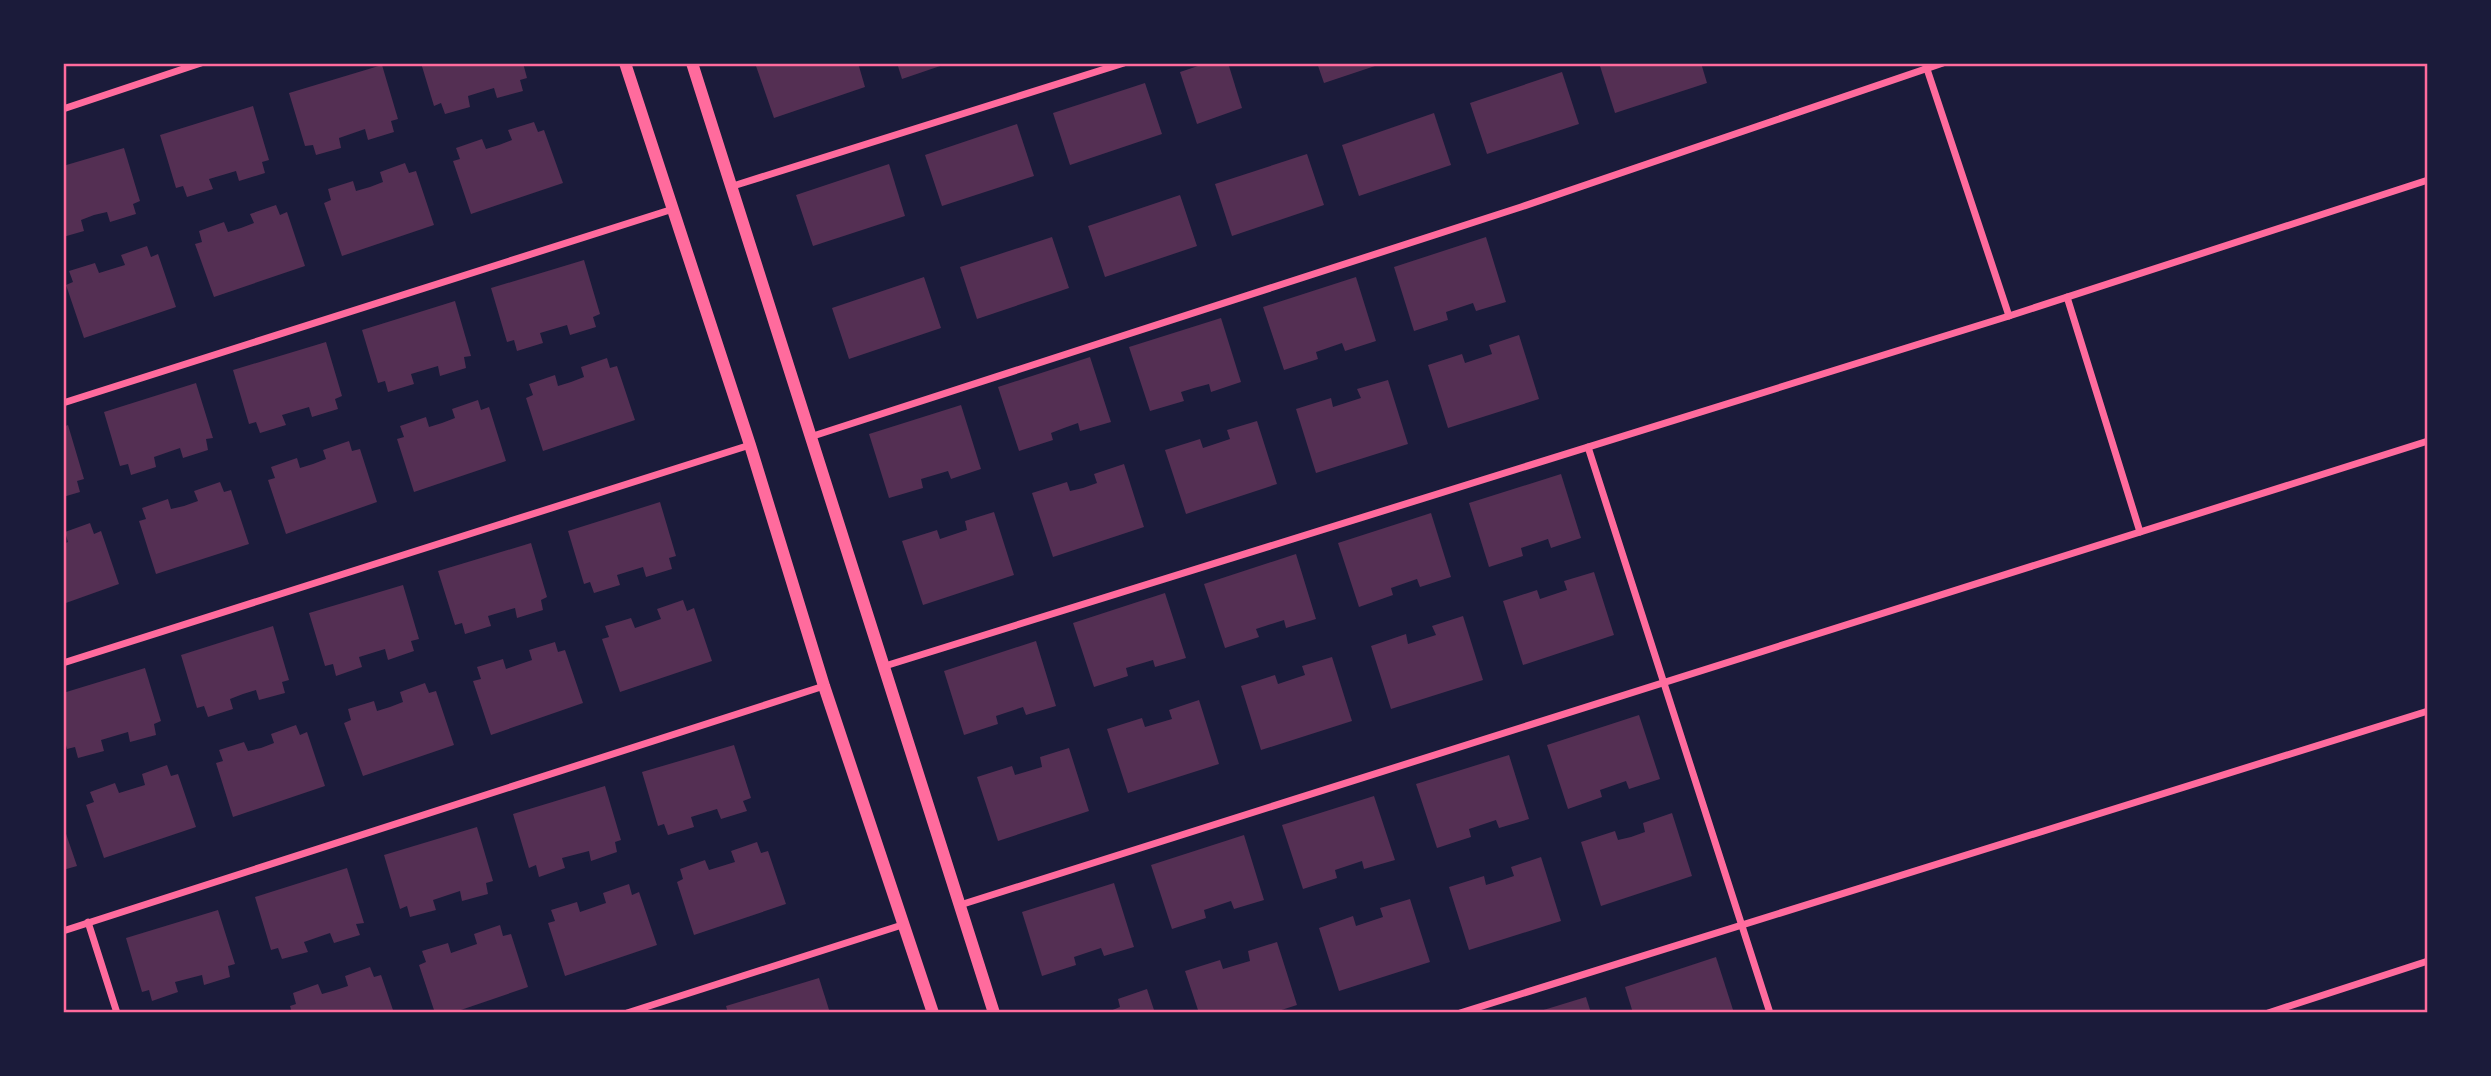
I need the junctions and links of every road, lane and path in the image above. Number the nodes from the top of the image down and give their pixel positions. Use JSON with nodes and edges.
{"nodes":[{"id":1,"x":201,"y":63,"type":"edge"},
{"id":2,"x":625,"y":63,"type":"edge"},
{"id":3,"x":692,"y":63,"type":"edge"},
{"id":4,"x":1124,"y":63,"type":"edge"},
{"id":5,"x":1943,"y":63,"type":"edge"},
{"id":6,"x":1926,"y":66,"type":"edge"},
{"id":7,"x":63,"y":108,"type":"edge"},
{"id":8,"x":2428,"y":180,"type":"edge"},
{"id":9,"x":733,"y":186,"type":"junction"},
{"id":10,"x":673,"y":209,"type":"junction"},
{"id":11,"x":2067,"y":297,"type":"junction"},
{"id":12,"x":2009,"y":316,"type":"junction"},
{"id":13,"x":63,"y":403,"type":"edge"},
{"id":14,"x":810,"y":437,"type":"junction"},
{"id":15,"x":2428,"y":441,"type":"edge"},
{"id":16,"x":750,"y":445,"type":"junction"},
{"id":17,"x":1588,"y":447,"type":"junction"},
{"id":18,"x":2140,"y":532,"type":"junction"},
{"id":19,"x":63,"y":663,"type":"edge"},
{"id":20,"x":885,"y":666,"type":"junction"},
{"id":21,"x":1664,"y":683,"type":"junction"},
{"id":22,"x":824,"y":686,"type":"junction"},
{"id":23,"x":2428,"y":710,"type":"edge"},
{"id":24,"x":960,"y":905,"type":"junction"},
{"id":25,"x":88,"y":922,"type":"junction"},
{"id":26,"x":902,"y":925,"type":"junction"},
{"id":27,"x":1743,"y":926,"type":"junction"},
{"id":28,"x":63,"y":931,"type":"edge"},
{"id":29,"x":2428,"y":961,"type":"edge"},
{"id":30,"x":117,"y":1013,"type":"edge"},
{"id":31,"x":626,"y":1013,"type":"edge"},
{"id":32,"x":933,"y":1013,"type":"edge"},
{"id":33,"x":994,"y":1013,"type":"edge"},
{"id":34,"x":1460,"y":1013,"type":"edge"},
{"id":35,"x":1770,"y":1013,"type":"edge"},
{"id":36,"x":2268,"y":1013,"type":"edge"}],
"edges":[{"from":1,"to":7,"type":"street"},
{"from":2,"to":10,"type":"street"},
{"from":3,"to":9,"type":"street"},
{"from":4,"to":9,"type":"street"},
{"from":5,"to":6,"type":"street"},
{"from":6,"to":12,"type":"street"},
{"from":6,"to":14,"type":"street"},
{"from":8,"to":11,"type":"street"},
{"from":9,"to":14,"type":"street"},
{"from":10,"to":13,"type":"street"},
{"from":10,"to":16,"type":"street"},
{"from":11,"to":12,"type":"street"},
{"from":11,"to":18,"type":"street"},
{"from":12,"to":17,"type":"street"},
{"from":14,"to":20,"type":"street"},
{"from":15,"to":18,"type":"street"},
{"from":16,"to":19,"type":"street"},
{"from":16,"to":22,"type":"street"},
{"from":17,"to":20,"type":"street"},
{"from":17,"to":21,"type":"street"},
{"from":18,"to":21,"type":"street"},
{"from":20,"to":24,"type":"street"},
{"from":21,"to":24,"type":"street"},
{"from":21,"to":27,"type":"street"},
{"from":22,"to":25,"type":"street"},
{"from":22,"to":26,"type":"street"},
{"from":23,"to":27,"type":"street"},
{"from":24,"to":33,"type":"street"},
{"from":25,"to":28,"type":"street"},
{"from":25,"to":30,"type":"street"},
{"from":26,"to":31,"type":"street"},
{"from":26,"to":32,"type":"street"},
{"from":27,"to":34,"type":"street"},
{"from":27,"to":35,"type":"street"},
{"from":29,"to":36,"type":"street"}]}
